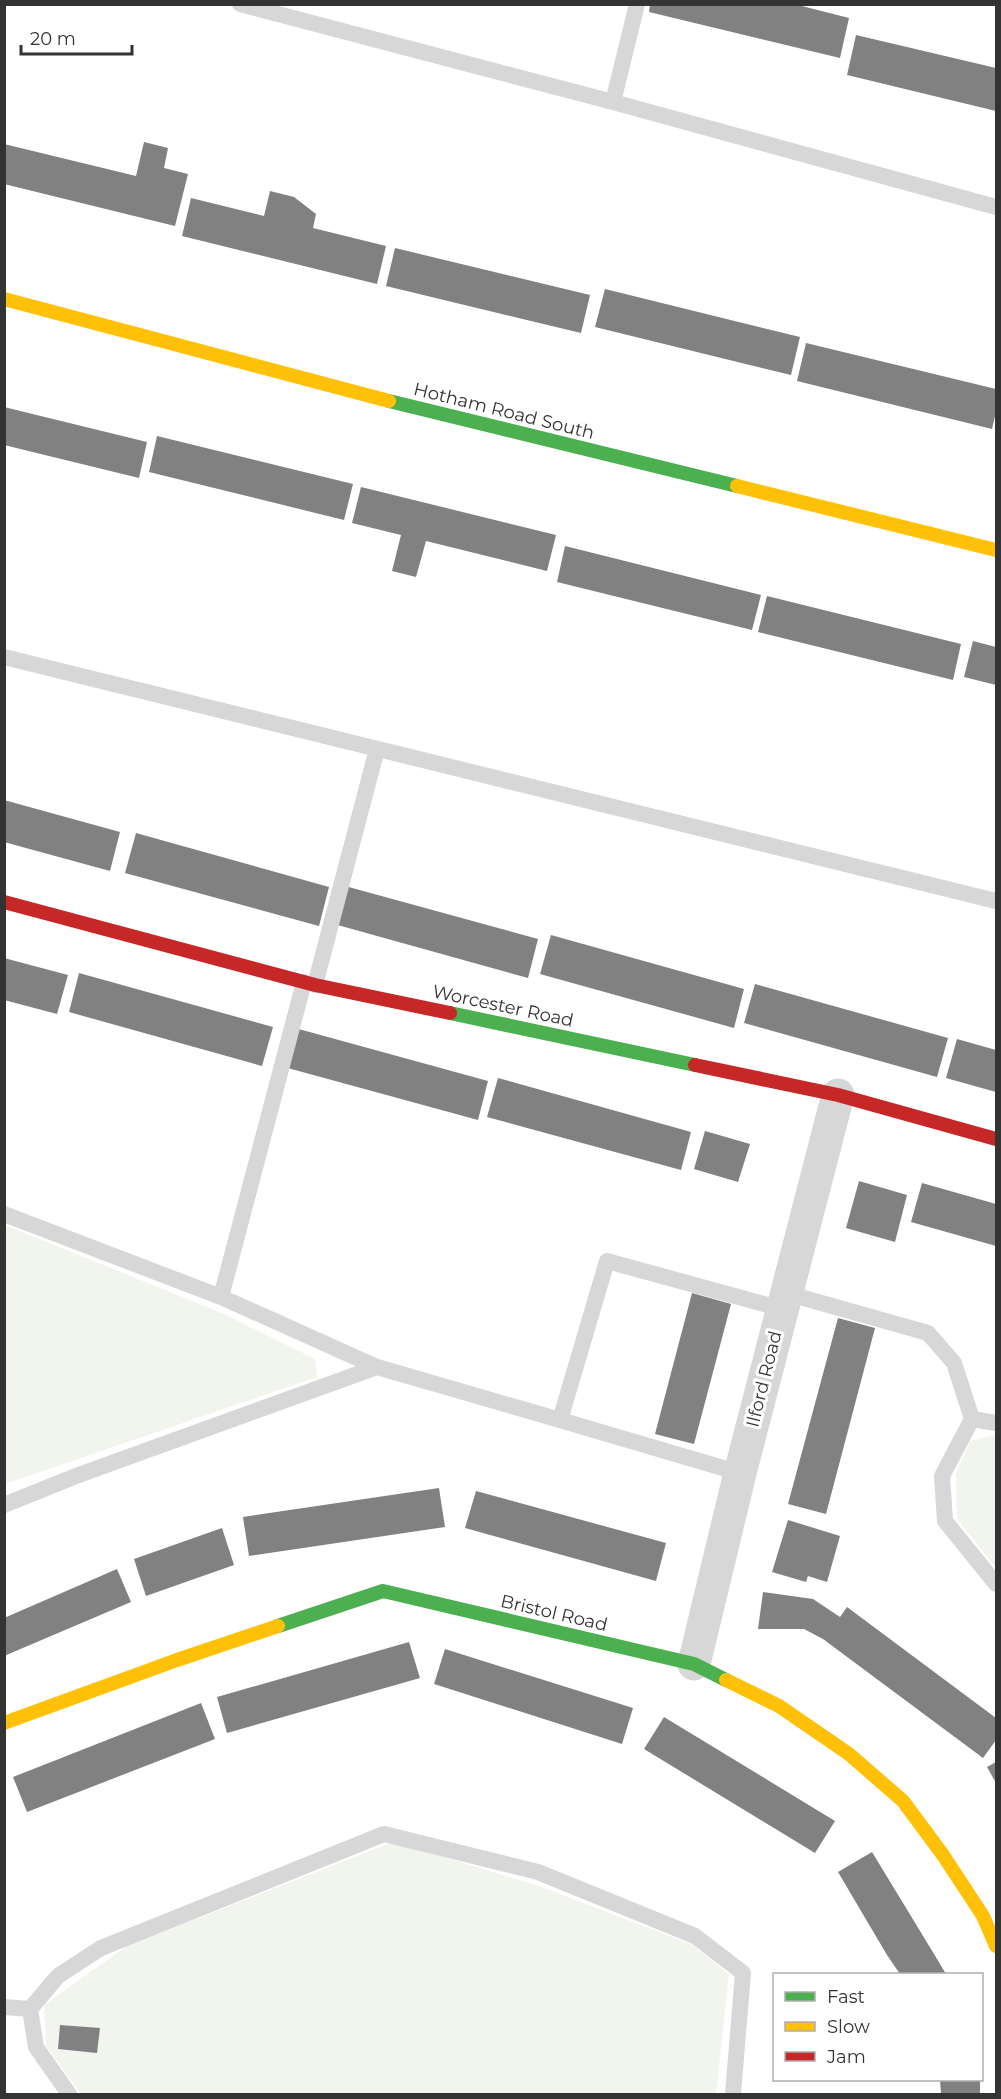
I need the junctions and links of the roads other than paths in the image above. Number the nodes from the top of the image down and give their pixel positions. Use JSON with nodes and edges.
{"nodes":[{"id":1,"x":240,"y":4,"type":"edge"},
{"id":2,"x":637,"y":4,"type":"edge"},
{"id":3,"x":613,"y":102,"type":"junction"},
{"id":4,"x":996,"y":207,"type":"edge"},
{"id":5,"x":4,"y":299,"type":"edge"},
{"id":6,"x":996,"y":550,"type":"edge"},
{"id":7,"x":4,"y":657,"type":"edge"},
{"id":8,"x":377,"y":749,"type":"junction"},
{"id":9,"x":996,"y":901,"type":"edge"},
{"id":10,"x":4,"y":902,"type":"edge"},
{"id":11,"x":309,"y":984,"type":"junction"},
{"id":12,"x":838,"y":1095,"type":"junction"},
{"id":13,"x":996,"y":1139,"type":"edge"},
{"id":14,"x":4,"y":1214,"type":"edge"},
{"id":15,"x":221,"y":1297,"type":"junction"},
{"id":16,"x":784,"y":1301,"type":"junction"},
{"id":17,"x":376,"y":1367,"type":"junction"},
{"id":18,"x":972,"y":1419,"type":"junction"},
{"id":19,"x":560,"y":1420,"type":"junction"},
{"id":20,"x":996,"y":1423,"type":"edge"},
{"id":21,"x":740,"y":1473,"type":"junction"},
{"id":22,"x":4,"y":1505,"type":"edge"},
{"id":23,"x":996,"y":1584,"type":"edge"},
{"id":24,"x":694,"y":1664,"type":"junction"},
{"id":25,"x":4,"y":1723,"type":"edge"},
{"id":26,"x":996,"y":1946,"type":"edge"},
{"id":27,"x":4,"y":2007,"type":"edge"},
{"id":28,"x":30,"y":2009,"type":"junction"},
{"id":29,"x":69,"y":2094,"type":"edge"},
{"id":30,"x":733,"y":2094,"type":"edge"}],
"edges":[{"from":1,"to":3,"type":"lane"},
{"from":2,"to":3,"type":"lane"},
{"from":3,"to":4,"type":"lane"},
{"from":5,"to":6,"type":"street","name":"Hotham Road South"},
{"from":7,"to":8,"type":"lane"},
{"from":8,"to":9,"type":"lane"},
{"from":8,"to":11,"type":"lane"},
{"from":10,"to":11,"type":"street","name":"Worcester Road"},
{"from":11,"to":12,"type":"street","name":"Worcester Road"},
{"from":11,"to":15,"type":"lane"},
{"from":12,"to":13,"type":"street","name":"Worcester Road"},
{"from":12,"to":16,"type":"street","name":"Ilford Road"},
{"from":14,"to":15,"type":"lane"},
{"from":15,"to":17,"type":"lane"},
{"from":16,"to":18,"type":"lane"},
{"from":16,"to":19,"type":"lane"},
{"from":16,"to":21,"type":"street","name":"Ilford Road"},
{"from":17,"to":19,"type":"lane"},
{"from":17,"to":22,"type":"lane"},
{"from":18,"to":20,"type":"lane"},
{"from":18,"to":23,"type":"lane"},
{"from":19,"to":21,"type":"lane"},
{"from":21,"to":24,"type":"street","name":"Ilford Road"},
{"from":24,"to":25,"type":"street","name":"Bristol Road"},
{"from":24,"to":26,"type":"street","name":"Bristol Road"},
{"from":27,"to":28,"type":"lane"},
{"from":28,"to":29,"type":"lane"},
{"from":28,"to":30,"type":"lane"}]}
